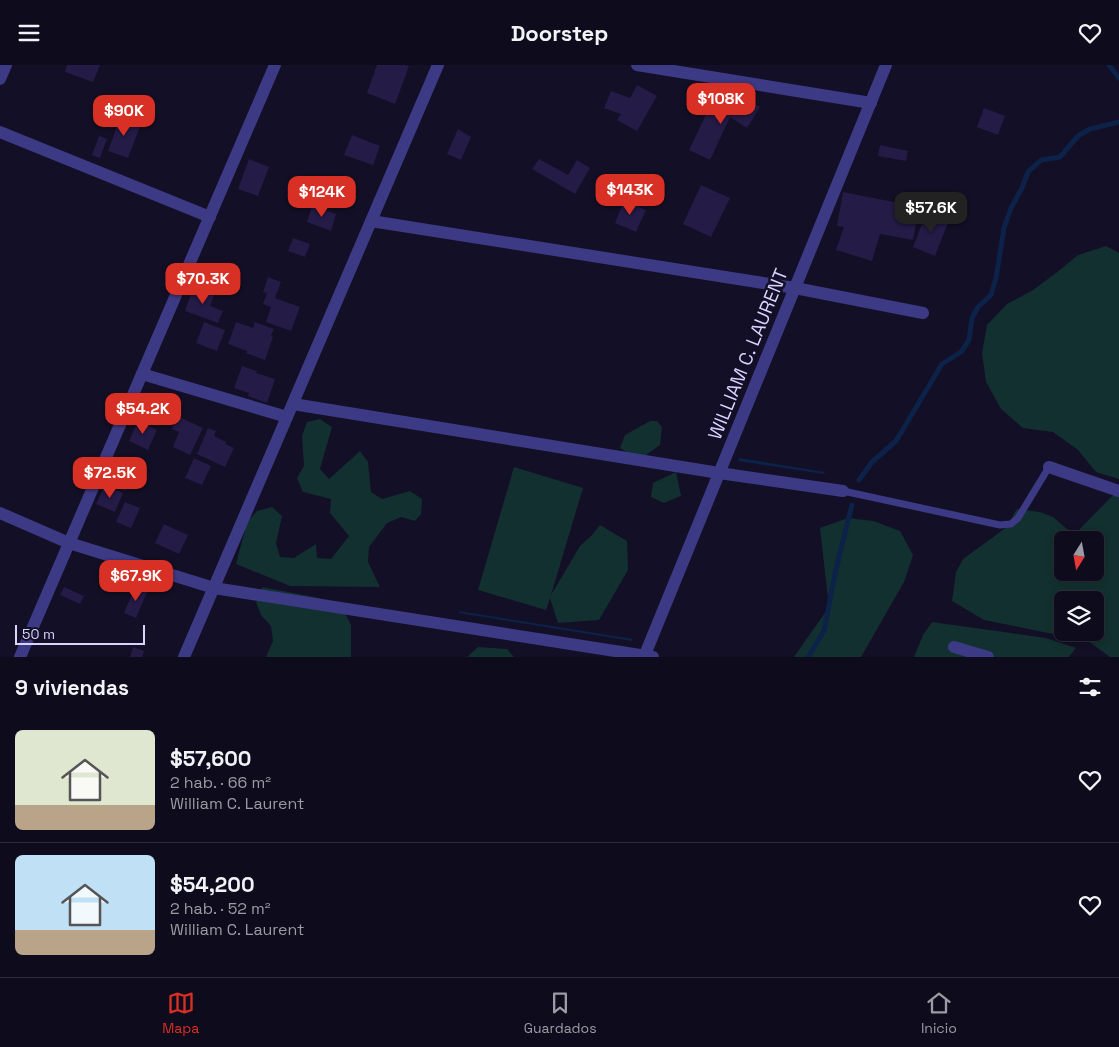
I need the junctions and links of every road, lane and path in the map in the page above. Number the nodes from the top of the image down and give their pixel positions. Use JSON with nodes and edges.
{"nodes":[{"id":1,"x":6,"y":65,"type":"edge"},
{"id":2,"x":275,"y":65,"type":"edge"},
{"id":3,"x":438,"y":65,"type":"edge"},
{"id":4,"x":637,"y":65,"type":"edge"},
{"id":5,"x":886,"y":65,"type":"edge"},
{"id":6,"x":0,"y":79,"type":"edge"},
{"id":7,"x":871,"y":103,"type":"junction"},
{"id":8,"x":0,"y":133,"type":"edge"},
{"id":9,"x":210,"y":217,"type":"junction"},
{"id":10,"x":371,"y":221,"type":"junction"},
{"id":11,"x":795,"y":288,"type":"junction"},
{"id":12,"x":923,"y":313,"type":"dead end"},
{"id":13,"x":142,"y":374,"type":"junction"},
{"id":14,"x":293,"y":404,"type":"junction"},
{"id":15,"x":287,"y":417,"type":"junction"},
{"id":16,"x":1049,"y":467,"type":"joint"},
{"id":17,"x":719,"y":473,"type":"junction"},
{"id":18,"x":843,"y":491,"type":"joint"},
{"id":19,"x":1119,"y":491,"type":"edge"},
{"id":20,"x":0,"y":513,"type":"edge"},
{"id":21,"x":69,"y":543,"type":"junction"},
{"id":22,"x":214,"y":588,"type":"junction"},
{"id":23,"x":954,"y":647,"type":"dead end"},
{"id":24,"x":647,"y":656,"type":"edge"},
{"id":25,"x":20,"y":657,"type":"edge"},
{"id":26,"x":184,"y":657,"type":"edge"},
{"id":27,"x":988,"y":657,"type":"edge"}],
"edges":[{"from":1,"to":6,"type":"street"},
{"from":2,"to":9,"type":"street"},
{"from":3,"to":10,"type":"street"},
{"from":4,"to":7,"type":"street"},
{"from":5,"to":7,"type":"street","name":"WILLIAM C. LAURENT"},
{"from":7,"to":11,"type":"street","name":"WILLIAM C. LAURENT"},
{"from":8,"to":9,"type":"street"},
{"from":9,"to":13,"type":"street"},
{"from":10,"to":11,"type":"street"},
{"from":10,"to":14,"type":"street"},
{"from":11,"to":12,"type":"street"},
{"from":11,"to":17,"type":"street","name":"WILLIAM C. LAURENT"},
{"from":13,"to":15,"type":"street"},
{"from":13,"to":21,"type":"street"},
{"from":14,"to":15,"type":"street"},
{"from":14,"to":17,"type":"street"},
{"from":15,"to":22,"type":"street"},
{"from":16,"to":18,"type":"lane"},
{"from":16,"to":19,"type":"street"},
{"from":17,"to":18,"type":"street"},
{"from":17,"to":24,"type":"street","name":"WILLIAM C. LAURENT"},
{"from":20,"to":21,"type":"street"},
{"from":21,"to":22,"type":"street"},
{"from":21,"to":25,"type":"street"},
{"from":22,"to":24,"type":"street"},
{"from":22,"to":26,"type":"street"},
{"from":23,"to":27,"type":"street"}]}
